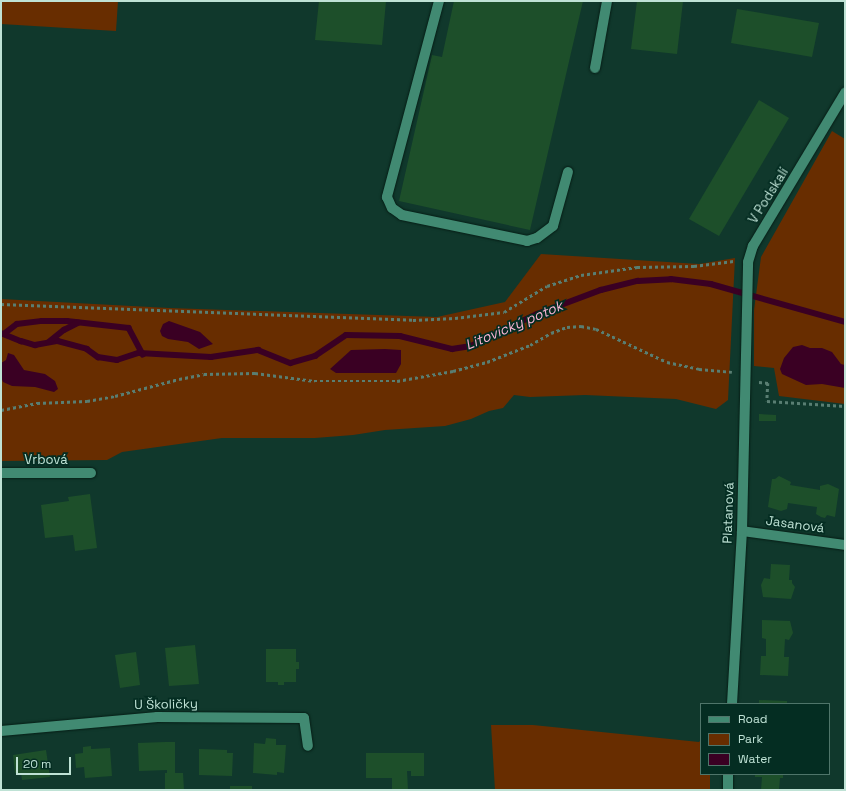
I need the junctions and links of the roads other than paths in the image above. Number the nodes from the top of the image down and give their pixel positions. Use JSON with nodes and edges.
{"nodes":[{"id":1,"x":439,"y":1,"type":"edge"},
{"id":2,"x":607,"y":1,"type":"edge"},
{"id":3,"x":595,"y":68,"type":"dead end"},
{"id":4,"x":845,"y":94,"type":"edge"},
{"id":5,"x":568,"y":172,"type":"dead end"},
{"id":6,"x":746,"y":323,"type":"joint"},
{"id":7,"x":1,"y":473,"type":"edge"},
{"id":8,"x":91,"y":473,"type":"dead end"},
{"id":9,"x":742,"y":531,"type":"junction"},
{"id":10,"x":845,"y":545,"type":"edge"},
{"id":11,"x":732,"y":703,"type":"edge"},
{"id":12,"x":1,"y":731,"type":"edge"},
{"id":13,"x":308,"y":746,"type":"dead end"},
{"id":14,"x":728,"y":775,"type":"edge"},
{"id":15,"x":728,"y":790,"type":"edge"}],
"edges":[{"from":1,"to":5,"type":"street"},
{"from":2,"to":3,"type":"street"},
{"from":4,"to":6,"type":"street","name":"V Podskalí"},
{"from":6,"to":9,"type":"street","name":"Platanová"},
{"from":7,"to":8,"type":"street","name":"Vrbová"},
{"from":9,"to":10,"type":"street","name":"Jasanová"},
{"from":9,"to":11,"type":"street","name":"Platanová"},
{"from":12,"to":13,"type":"street","name":"U Školičky"},
{"from":14,"to":15,"type":"street"}]}
